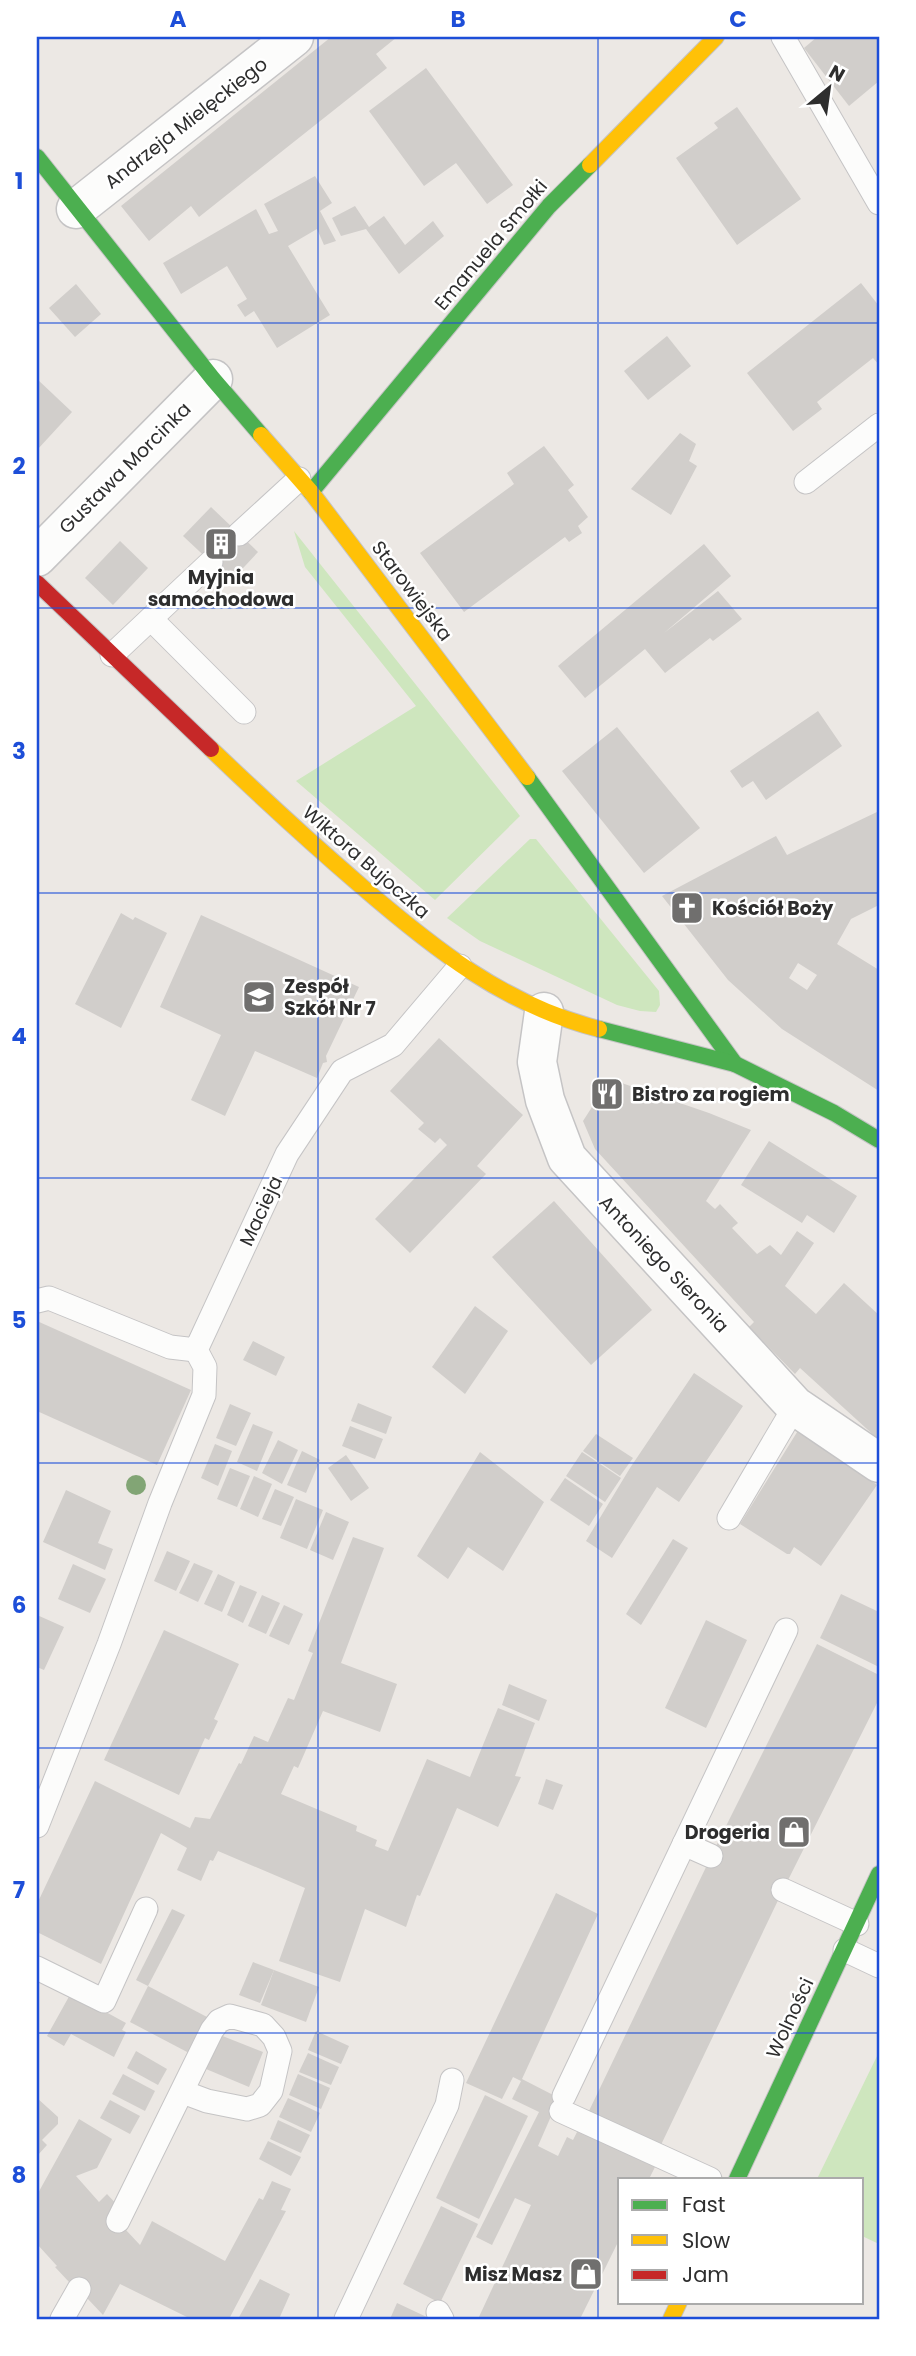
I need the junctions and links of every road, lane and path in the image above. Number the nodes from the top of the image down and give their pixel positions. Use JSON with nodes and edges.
{"nodes":[{"id":1,"x":295,"y":37,"type":"edge"},
{"id":2,"x":716,"y":37,"type":"edge"},
{"id":3,"x":783,"y":37,"type":"edge"},
{"id":4,"x":37,"y":157,"type":"edge"},
{"id":5,"x":879,"y":203,"type":"edge"},
{"id":6,"x":76,"y":209,"type":"junction"},
{"id":7,"x":213,"y":380,"type":"junction"},
{"id":8,"x":879,"y":425,"type":"edge"},
{"id":9,"x":806,"y":482,"type":"dead end"},
{"id":10,"x":305,"y":485,"type":"junction"},
{"id":11,"x":239,"y":534,"type":"dead end"},
{"id":12,"x":37,"y":556,"type":"edge"},
{"id":13,"x":211,"y":562,"type":"dead end"},
{"id":14,"x":37,"y":583,"type":"edge"},
{"id":15,"x":151,"y":619,"type":"junction"},
{"id":16,"x":112,"y":655,"type":"junction"},
{"id":17,"x":244,"y":712,"type":"dead end"},
{"id":18,"x":460,"y":966,"type":"junction"},
{"id":19,"x":544,"y":1012,"type":"junction"},
{"id":20,"x":735,"y":1064,"type":"junction"},
{"id":21,"x":879,"y":1140,"type":"edge"},
{"id":22,"x":37,"y":1301,"type":"edge"},
{"id":23,"x":196,"y":1350,"type":"junction"},
{"id":24,"x":795,"y":1406,"type":"junction"},
{"id":25,"x":879,"y":1463,"type":"edge"},
{"id":26,"x":729,"y":1518,"type":"dead end"},
{"id":27,"x":786,"y":1630,"type":"dead end"},
{"id":28,"x":37,"y":1826,"type":"edge"},
{"id":29,"x":684,"y":1844,"type":"junction"},
{"id":30,"x":711,"y":1856,"type":"dead end"},
{"id":31,"x":879,"y":1874,"type":"edge"},
{"id":32,"x":783,"y":1890,"type":"dead end"},
{"id":33,"x":146,"y":1909,"type":"dead end"},
{"id":34,"x":857,"y":1924,"type":"junction"},
{"id":35,"x":845,"y":1950,"type":"junction"},
{"id":36,"x":879,"y":1966,"type":"edge"},
{"id":37,"x":37,"y":1968,"type":"edge"},
{"id":38,"x":452,"y":2080,"type":"dead end"},
{"id":39,"x":183,"y":2092,"type":"junction"},
{"id":40,"x":708,"y":2178,"type":"edge"},
{"id":41,"x":737,"y":2178,"type":"edge"},
{"id":42,"x":118,"y":2221,"type":"dead end"},
{"id":43,"x":79,"y":2289,"type":"dead end"},
{"id":44,"x":62,"y":2319,"type":"edge"},
{"id":45,"x":346,"y":2319,"type":"edge"}],
"edges":[{"from":1,"to":6,"type":"street","name":"Andrzeja Mielęckiego"},
{"from":2,"to":10,"type":"street","name":"Emanuela Smołki"},
{"from":3,"to":5,"type":"lane"},
{"from":4,"to":6,"type":"street","name":"Starowiejska"},
{"from":6,"to":7,"type":"street","name":"Starowiejska"},
{"from":7,"to":10,"type":"street","name":"Starowiejska"},
{"from":7,"to":12,"type":"street","name":"Gustawa Morcinka"},
{"from":8,"to":9,"type":"lane"},
{"from":10,"to":11,"type":"lane"},
{"from":10,"to":20,"type":"street","name":"Starowiejska"},
{"from":13,"to":15,"type":"lane"},
{"from":14,"to":16,"type":"street","name":"Wiktora Bujoczka"},
{"from":15,"to":16,"type":"lane"},
{"from":15,"to":17,"type":"lane"},
{"from":16,"to":18,"type":"street","name":"Wiktora Bujoczka"},
{"from":18,"to":19,"type":"street","name":"Wiktora Bujoczka"},
{"from":18,"to":23,"type":"lane","name":"Macieja"},
{"from":19,"to":20,"type":"street","name":"Wiktora Bujoczka"},
{"from":19,"to":24,"type":"street","name":"Antoniego Sieronia"},
{"from":20,"to":21,"type":"street","name":"Wiktora Bujoczka"},
{"from":22,"to":23,"type":"lane"},
{"from":23,"to":28,"type":"lane"},
{"from":24,"to":25,"type":"street","name":"Antoniego Sieronia"},
{"from":24,"to":26,"type":"lane"},
{"from":27,"to":29,"type":"lane"},
{"from":29,"to":30,"type":"lane"},
{"from":29,"to":40,"type":"lane"},
{"from":31,"to":34,"type":"street","name":"Wolności"},
{"from":32,"to":34,"type":"lane"},
{"from":33,"to":37,"type":"lane"},
{"from":34,"to":35,"type":"street","name":"Wolności"},
{"from":35,"to":36,"type":"lane"},
{"from":35,"to":41,"type":"street","name":"Wolności"},
{"from":38,"to":45,"type":"lane"},
{"from":39,"to":39,"type":"lane"},
{"from":39,"to":42,"type":"lane"},
{"from":43,"to":44,"type":"lane"}]}
